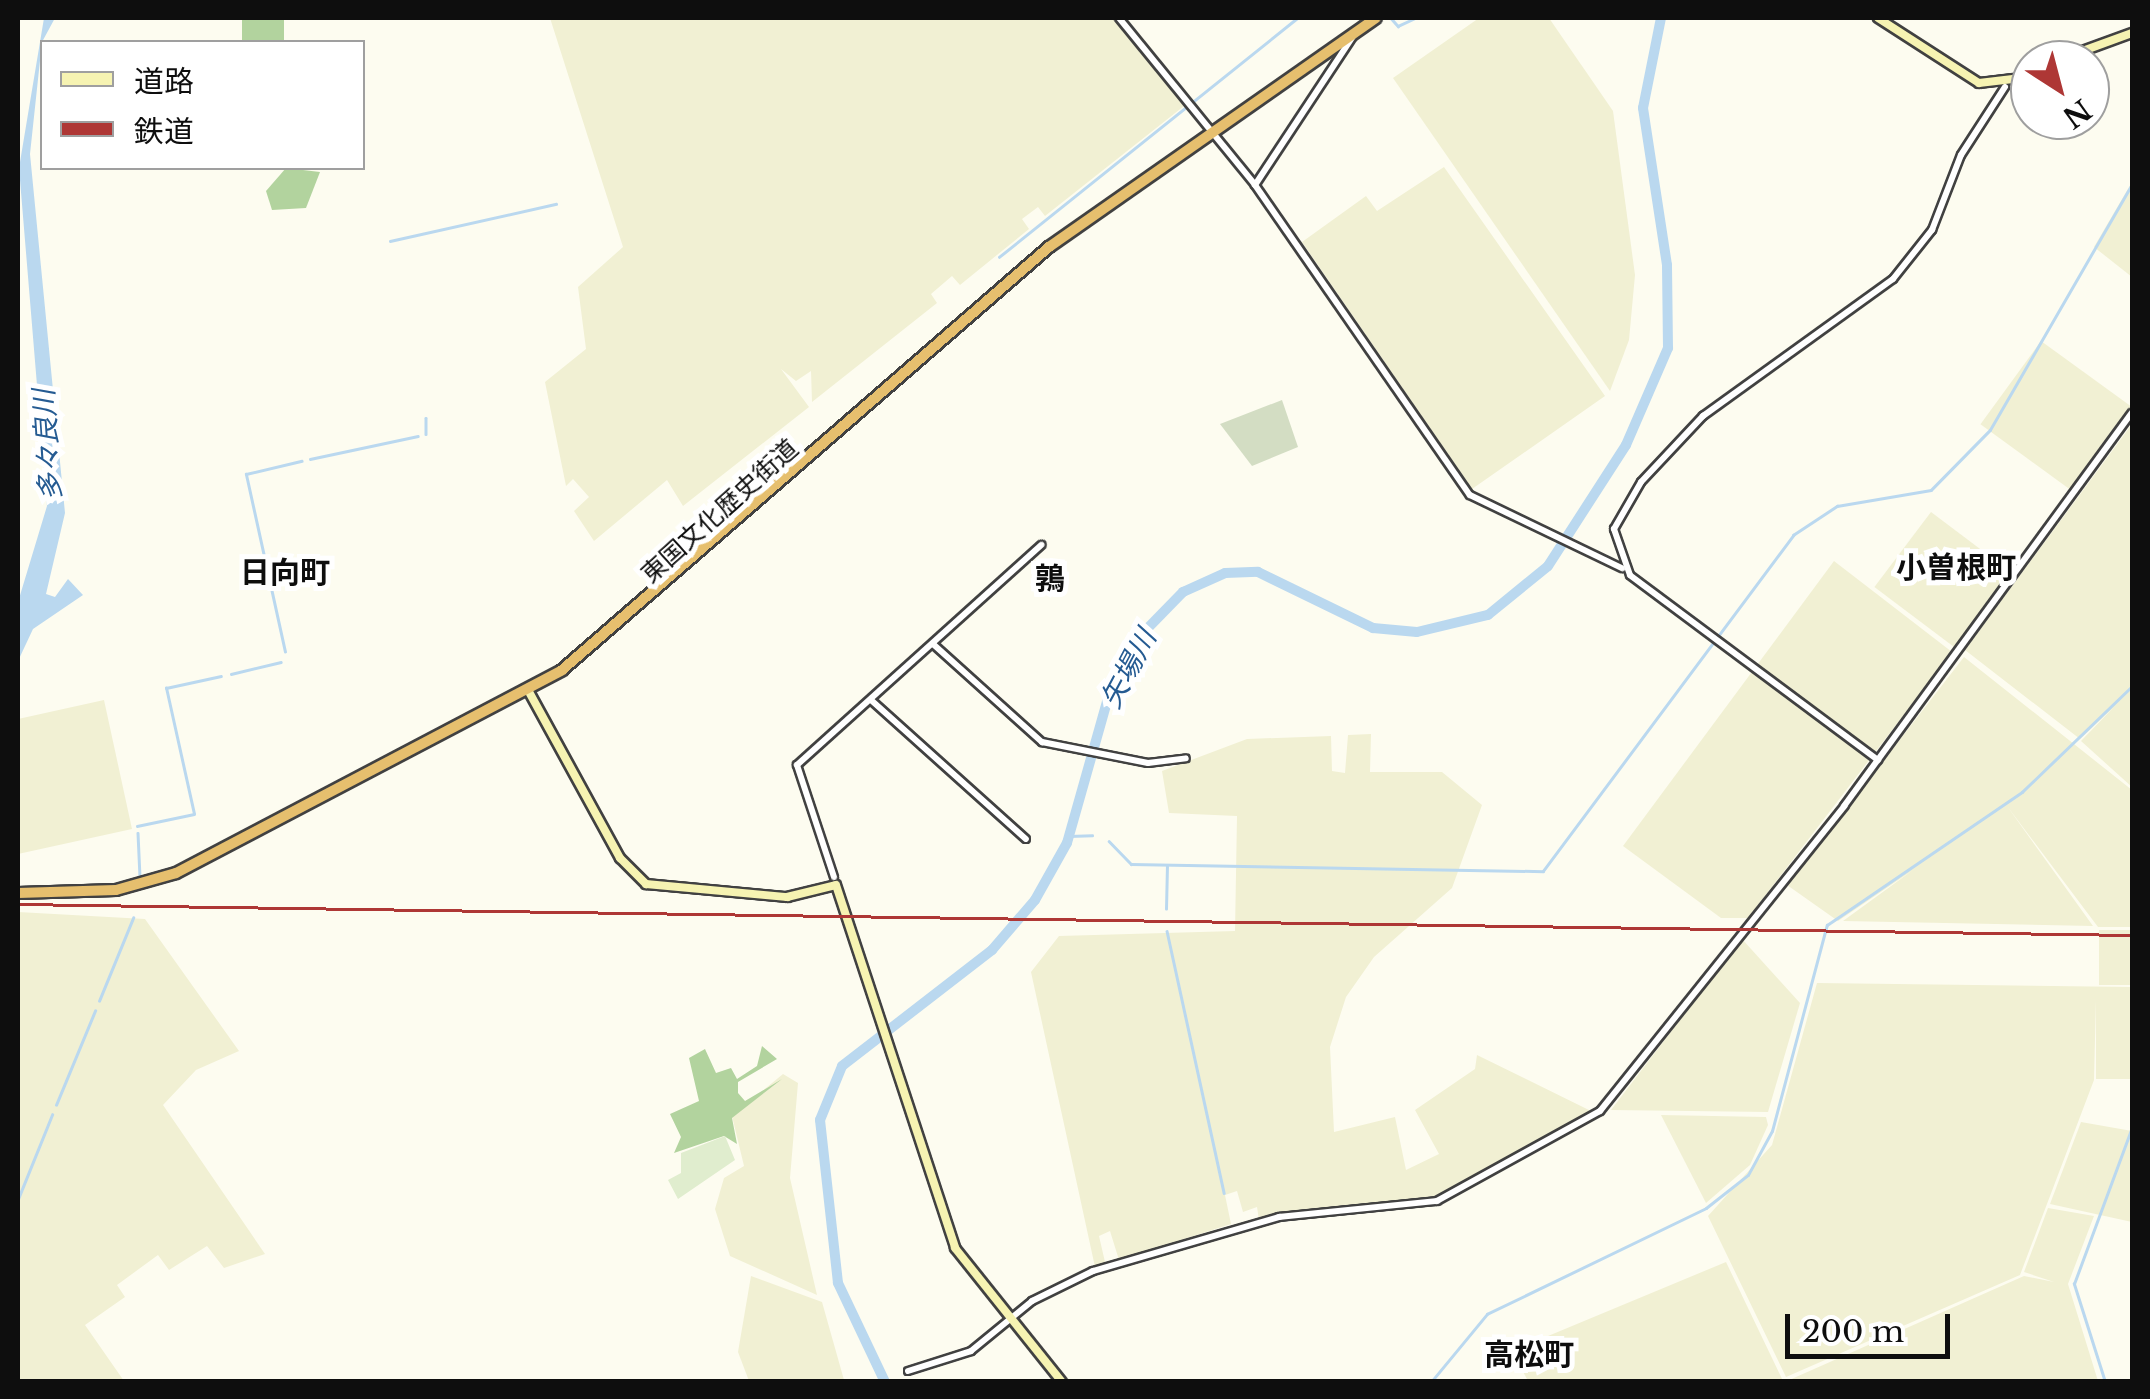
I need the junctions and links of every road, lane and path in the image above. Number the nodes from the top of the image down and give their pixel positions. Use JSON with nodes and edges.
{"nodes":[{"id":1,"x":1119,"y":18,"type":"edge"},
{"id":2,"x":1365,"y":18,"type":"edge"},
{"id":3,"x":1376,"y":18,"type":"edge"},
{"id":4,"x":1878,"y":18,"type":"edge"},
{"id":5,"x":1356,"y":32,"type":"junction"},
{"id":6,"x":2010,"y":85,"type":"edge"},
{"id":7,"x":2005,"y":87,"type":"junction"},
{"id":8,"x":1210,"y":129,"type":"junction"},
{"id":9,"x":1255,"y":185,"type":"junction"},
{"id":10,"x":2132,"y":413,"type":"edge"},
{"id":11,"x":1041,"y":545,"type":"dead end"},
{"id":12,"x":1623,"y":568,"type":"junction"},
{"id":13,"x":933,"y":644,"type":"junction"},
{"id":14,"x":528,"y":690,"type":"junction"},
{"id":15,"x":871,"y":700,"type":"junction"},
{"id":16,"x":1186,"y":758,"type":"dead end"},
{"id":17,"x":1878,"y":760,"type":"junction"},
{"id":18,"x":1026,"y":839,"type":"dead end"},
{"id":19,"x":834,"y":877,"type":"dead end"},
{"id":20,"x":18,"y":892,"type":"edge"},
{"id":21,"x":1007,"y":1320,"type":"junction"},
{"id":22,"x":908,"y":1371,"type":"dead end"},
{"id":23,"x":1062,"y":1382,"type":"edge"}],
"edges":[{"from":1,"to":8,"type":"street"},
{"from":2,"to":5,"type":"street"},
{"from":3,"to":5,"type":"highway","name":"東国文化歴史街道"},
{"from":4,"to":7,"type":"main road"},
{"from":5,"to":8,"type":"highway","name":"東国文化歴史街道"},
{"from":5,"to":9,"type":"street"},
{"from":6,"to":7,"type":"main road"},
{"from":7,"to":12,"type":"street"},
{"from":8,"to":9,"type":"street"},
{"from":8,"to":14,"type":"highway","name":"東国文化歴史街道"},
{"from":9,"to":12,"type":"street"},
{"from":10,"to":17,"type":"street"},
{"from":11,"to":13,"type":"street"},
{"from":12,"to":17,"type":"street"},
{"from":13,"to":15,"type":"street"},
{"from":13,"to":16,"type":"street"},
{"from":14,"to":20,"type":"highway","name":"東国文化歴史街道"},
{"from":14,"to":21,"type":"main road"},
{"from":15,"to":18,"type":"street"},
{"from":15,"to":19,"type":"street"},
{"from":17,"to":21,"type":"street"},
{"from":21,"to":22,"type":"street"},
{"from":21,"to":23,"type":"main road"}]}
